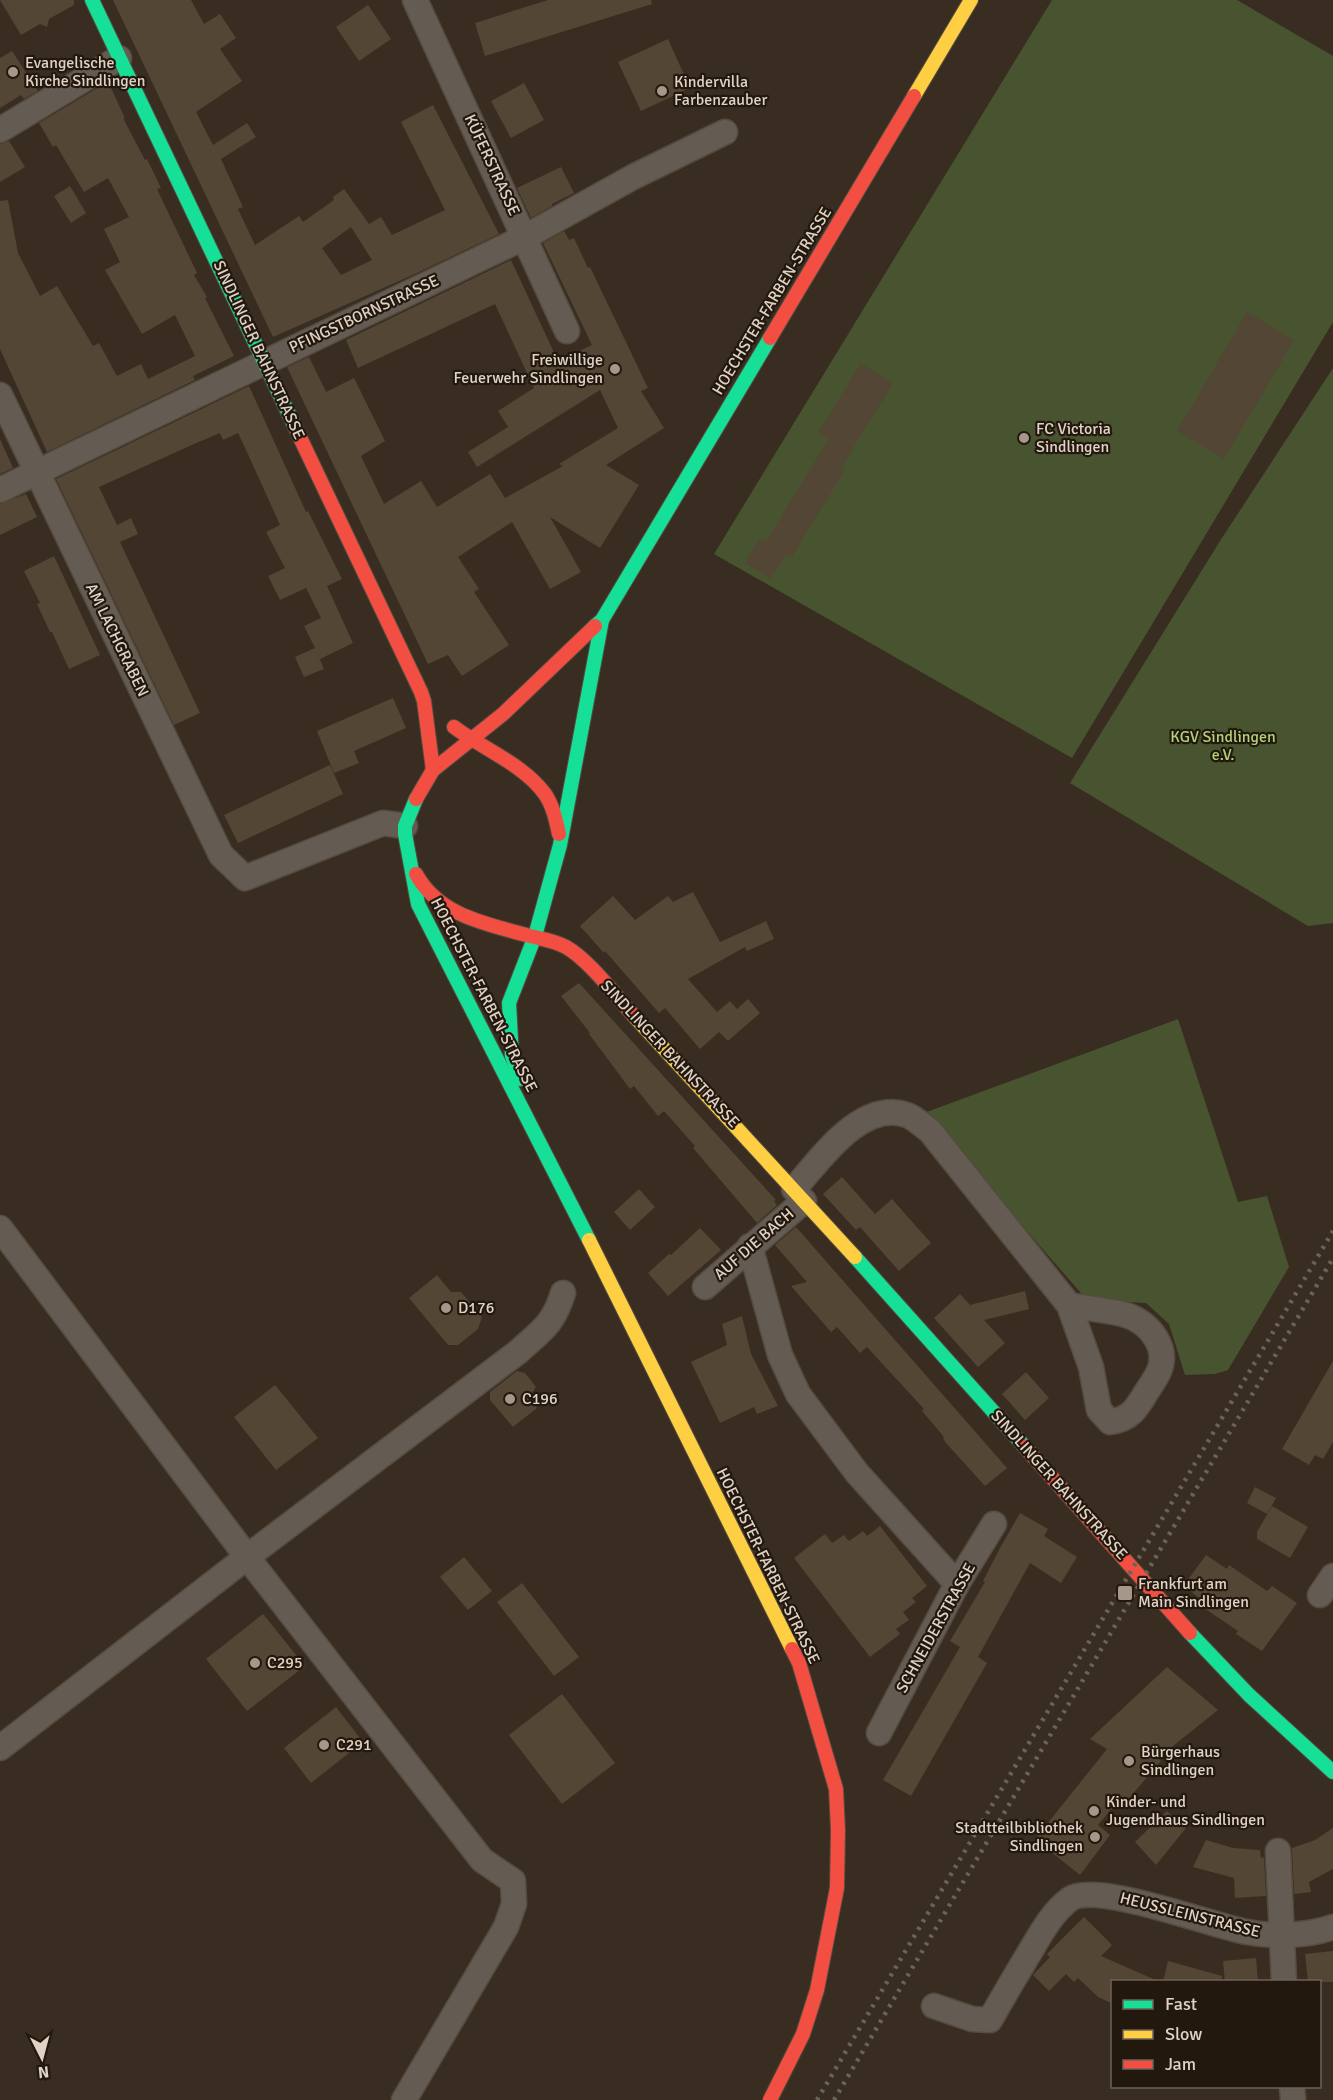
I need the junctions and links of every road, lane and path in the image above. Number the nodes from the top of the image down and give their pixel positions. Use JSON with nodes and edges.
{"nodes":[{"id":1,"x":92,"y":0,"type":"edge"},
{"id":2,"x":415,"y":0,"type":"edge"},
{"id":3,"x":971,"y":0,"type":"edge"},
{"id":4,"x":119,"y":58,"type":"junction"},
{"id":5,"x":0,"y":130,"type":"edge"},
{"id":6,"x":725,"y":132,"type":"dead end"},
{"id":7,"x":525,"y":237,"type":"junction"},
{"id":8,"x":567,"y":331,"type":"dead end"},
{"id":9,"x":264,"y":361,"type":"junction"},
{"id":10,"x":0,"y":395,"type":"edge"},
{"id":11,"x":37,"y":472,"type":"junction"},
{"id":12,"x":0,"y":490,"type":"edge"},
{"id":13,"x":602,"y":620,"type":"junction"},
{"id":14,"x":424,"y":701,"type":"junction"},
{"id":15,"x":470,"y":740,"type":"junction"},
{"id":16,"x":482,"y":761,"type":"dead end"},
{"id":17,"x":464,"y":763,"type":"dead end"},
{"id":18,"x":514,"y":767,"type":"junction"},
{"id":19,"x":433,"y":771,"type":"junction"},
{"id":20,"x":426,"y":783,"type":"junction"},
{"id":21,"x":405,"y":826,"type":"junction"},
{"id":22,"x":560,"y":844,"type":"junction"},
{"id":23,"x":409,"y":863,"type":"junction"},
{"id":24,"x":554,"y":871,"type":"junction"},
{"id":25,"x":528,"y":901,"type":"dead end"},
{"id":26,"x":499,"y":914,"type":"dead end"},
{"id":27,"x":467,"y":917,"type":"junction"},
{"id":28,"x":536,"y":936,"type":"junction"},
{"id":29,"x":539,"y":1141,"type":"junction"},
{"id":30,"x":799,"y":1195,"type":"junction"},
{"id":31,"x":0,"y":1228,"type":"edge"},
{"id":32,"x":750,"y":1246,"type":"junction"},
{"id":33,"x":705,"y":1287,"type":"dead end"},
{"id":34,"x":563,"y":1293,"type":"dead end"},
{"id":35,"x":1069,"y":1305,"type":"junction"},
{"id":36,"x":994,"y":1524,"type":"dead end"},
{"id":37,"x":247,"y":1557,"type":"junction"},
{"id":38,"x":957,"y":1584,"type":"junction"},
{"id":39,"x":879,"y":1733,"type":"dead end"},
{"id":40,"x":0,"y":1748,"type":"edge"},
{"id":41,"x":1333,"y":1772,"type":"edge"},
{"id":42,"x":1278,"y":1851,"type":"dead end"},
{"id":43,"x":1333,"y":1927,"type":"edge"},
{"id":44,"x":1282,"y":1935,"type":"junction"},
{"id":45,"x":1284,"y":1980,"type":"edge"},
{"id":46,"x":934,"y":2006,"type":"dead end"},
{"id":47,"x":404,"y":2100,"type":"edge"},
{"id":48,"x":770,"y":2100,"type":"edge"}],
"edges":[{"from":1,"to":4,"type":"main road","name":"SINDLINGER BAHNSTRASSE"},
{"from":2,"to":7,"type":"street","name":"KÜFERSTRASSE"},
{"from":3,"to":13,"type":"main road","name":"HOECHSTER-FARBEN-STRASSE"},
{"from":4,"to":5,"type":"street"},
{"from":4,"to":9,"type":"main road","name":"SINDLINGER BAHNSTRASSE"},
{"from":6,"to":7,"type":"street","name":"PFINGSTBORNSTRASSE"},
{"from":7,"to":8,"type":"street","name":"KÜFERSTRASSE"},
{"from":7,"to":9,"type":"street","name":"PFINGSTBORNSTRASSE"},
{"from":9,"to":11,"type":"street","name":"PFINGSTBORNSTRASSE"},
{"from":9,"to":14,"type":"main road","name":"SINDLINGER BAHNSTRASSE"},
{"from":10,"to":11,"type":"street","name":"AM LACHGRABEN"},
{"from":11,"to":12,"type":"street","name":"PFINGSTBORNSTRASSE"},
{"from":11,"to":21,"type":"street","name":"AM LACHGRABEN"},
{"from":13,"to":15,"type":"main road","name":"HOECHSTER-FARBEN-STRASSE"},
{"from":13,"to":22,"type":"main road","name":"HOECHSTER-FARBEN-STRASSE"},
{"from":14,"to":15,"type":"main road","name":"SINDLINGER BAHNSTRASSE"},
{"from":14,"to":19,"type":"main road","name":"SINDLINGER BAHNSTRASSE"},
{"from":15,"to":18,"type":"main road"},
{"from":15,"to":19,"type":"main road","name":"HOECHSTER-FARBEN-STRASSE"},
{"from":16,"to":18,"type":"main road"},
{"from":17,"to":20,"type":"main road"},
{"from":18,"to":22,"type":"main road"},
{"from":19,"to":20,"type":"main road","name":"HOECHSTER-FARBEN-STRASSE"},
{"from":20,"to":21,"type":"main road","name":"HOECHSTER-FARBEN-STRASSE"},
{"from":21,"to":23,"type":"main road","name":"HOECHSTER-FARBEN-STRASSE"},
{"from":22,"to":24,"type":"main road","name":"HOECHSTER-FARBEN-STRASSE"},
{"from":23,"to":27,"type":"main road"},
{"from":23,"to":29,"type":"main road","name":"HOECHSTER-FARBEN-STRASSE"},
{"from":24,"to":25,"type":"main road"},
{"from":24,"to":28,"type":"main road","name":"HOECHSTER-FARBEN-STRASSE"},
{"from":26,"to":27,"type":"main road"},
{"from":27,"to":28,"type":"main road"},
{"from":28,"to":29,"type":"main road","name":"HOECHSTER-FARBEN-STRASSE"},
{"from":28,"to":30,"type":"main road","name":"SINDLINGER BAHNSTRASSE"},
{"from":29,"to":48,"type":"main road","name":"HOECHSTER-FARBEN-STRASSE"},
{"from":30,"to":32,"type":"street","name":"AUF DIE BACH"},
{"from":30,"to":35,"type":"street"},
{"from":30,"to":41,"type":"main road","name":"SINDLINGER BAHNSTRASSE"},
{"from":31,"to":37,"type":"street"},
{"from":32,"to":33,"type":"street","name":"AUF DIE BACH"},
{"from":32,"to":38,"type":"street"},
{"from":34,"to":37,"type":"street"},
{"from":35,"to":35,"type":"street"},
{"from":36,"to":38,"type":"street","name":"SCHNEIDERSTRASSE"},
{"from":37,"to":40,"type":"street"},
{"from":37,"to":47,"type":"street"},
{"from":38,"to":39,"type":"street","name":"SCHNEIDERSTRASSE"},
{"from":42,"to":44,"type":"street"},
{"from":43,"to":44,"type":"street","name":"HEUSSLEINSTRASSE"},
{"from":44,"to":45,"type":"street"},
{"from":44,"to":46,"type":"street","name":"HEUSSLEINSTRASSE"}]}
